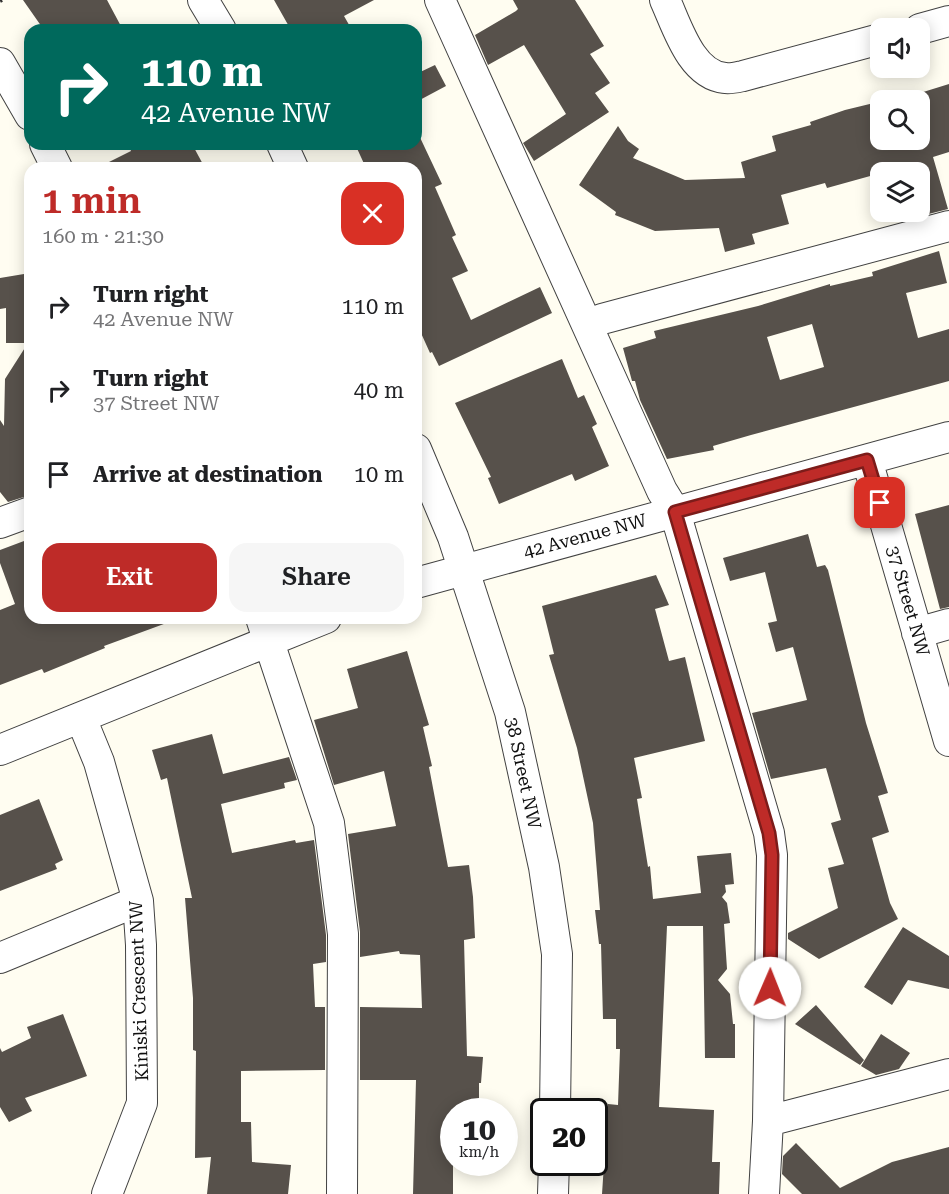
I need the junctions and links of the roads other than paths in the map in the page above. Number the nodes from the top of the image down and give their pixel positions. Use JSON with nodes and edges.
{"nodes":[{"id":1,"x":203,"y":0,"type":"edge"},
{"id":2,"x":440,"y":0,"type":"edge"},
{"id":3,"x":664,"y":0,"type":"edge"},
{"id":4,"x":949,"y":21,"type":"edge"},
{"id":5,"x":217,"y":24,"type":"edge"},
{"id":6,"x":930,"y":26,"type":"edge"},
{"id":7,"x":870,"y":42,"type":"edge"},
{"id":8,"x":0,"y":63,"type":"edge"},
{"id":9,"x":24,"y":105,"type":"edge"},
{"id":10,"x":949,"y":226,"type":"edge"},
{"id":11,"x":602,"y":319,"type":"dead end"},
{"id":12,"x":949,"y":437,"type":"edge"},
{"id":13,"x":867,"y":460,"type":"junction"},
{"id":14,"x":422,"y":464,"type":"edge"},
{"id":15,"x":675,"y":512,"type":"junction"},
{"id":16,"x":24,"y":514,"type":"edge"},
{"id":17,"x":0,"y":523,"type":"edge"},
{"id":18,"x":464,"y":568,"type":"junction"},
{"id":19,"x":422,"y":581,"type":"edge"},
{"id":20,"x":293,"y":624,"type":"edge"},
{"id":21,"x":949,"y":624,"type":"edge"},
{"id":22,"x":266,"y":629,"type":"edge"},
{"id":23,"x":917,"y":633,"type":"junction"},
{"id":24,"x":81,"y":718,"type":"junction"},
{"id":25,"x":949,"y":741,"type":"edge"},
{"id":26,"x":0,"y":750,"type":"edge"},
{"id":27,"x":138,"y":901,"type":"junction"},
{"id":28,"x":0,"y":958,"type":"edge"},
{"id":29,"x":949,"y":1074,"type":"edge"},
{"id":30,"x":555,"y":1098,"type":"edge"},
{"id":31,"x":768,"y":1121,"type":"junction"},
{"id":32,"x":554,"y":1176,"type":"edge"},
{"id":33,"x":107,"y":1194,"type":"edge"},
{"id":34,"x":342,"y":1194,"type":"edge"},
{"id":35,"x":553,"y":1194,"type":"edge"},
{"id":36,"x":764,"y":1194,"type":"edge"}],
"edges":[{"from":1,"to":5,"type":"street"},
{"from":2,"to":15,"type":"street"},
{"from":3,"to":7,"type":"street"},
{"from":4,"to":6,"type":"street"},
{"from":8,"to":9,"type":"street"},
{"from":10,"to":11,"type":"street"},
{"from":12,"to":13,"type":"street","name":"42 Avenue NW"},
{"from":13,"to":15,"type":"street","name":"42 Avenue NW"},
{"from":13,"to":23,"type":"street","name":"37 Street NW"},
{"from":14,"to":18,"type":"street","name":"38 Street NW"},
{"from":15,"to":18,"type":"street","name":"42 Avenue NW"},
{"from":15,"to":31,"type":"street"},
{"from":16,"to":17,"type":"street"},
{"from":18,"to":19,"type":"street"},
{"from":18,"to":30,"type":"street","name":"38 Street NW"},
{"from":20,"to":22,"type":"street"},
{"from":21,"to":23,"type":"street"},
{"from":22,"to":24,"type":"street"},
{"from":22,"to":34,"type":"street"},
{"from":23,"to":25,"type":"street","name":"37 Street NW"},
{"from":24,"to":26,"type":"street"},
{"from":24,"to":27,"type":"street","name":"Kiniski Crescent NW"},
{"from":27,"to":28,"type":"street"},
{"from":27,"to":33,"type":"street","name":"Kiniski Crescent NW"},
{"from":29,"to":31,"type":"street"},
{"from":31,"to":36,"type":"street"},
{"from":32,"to":35,"type":"street"}]}
